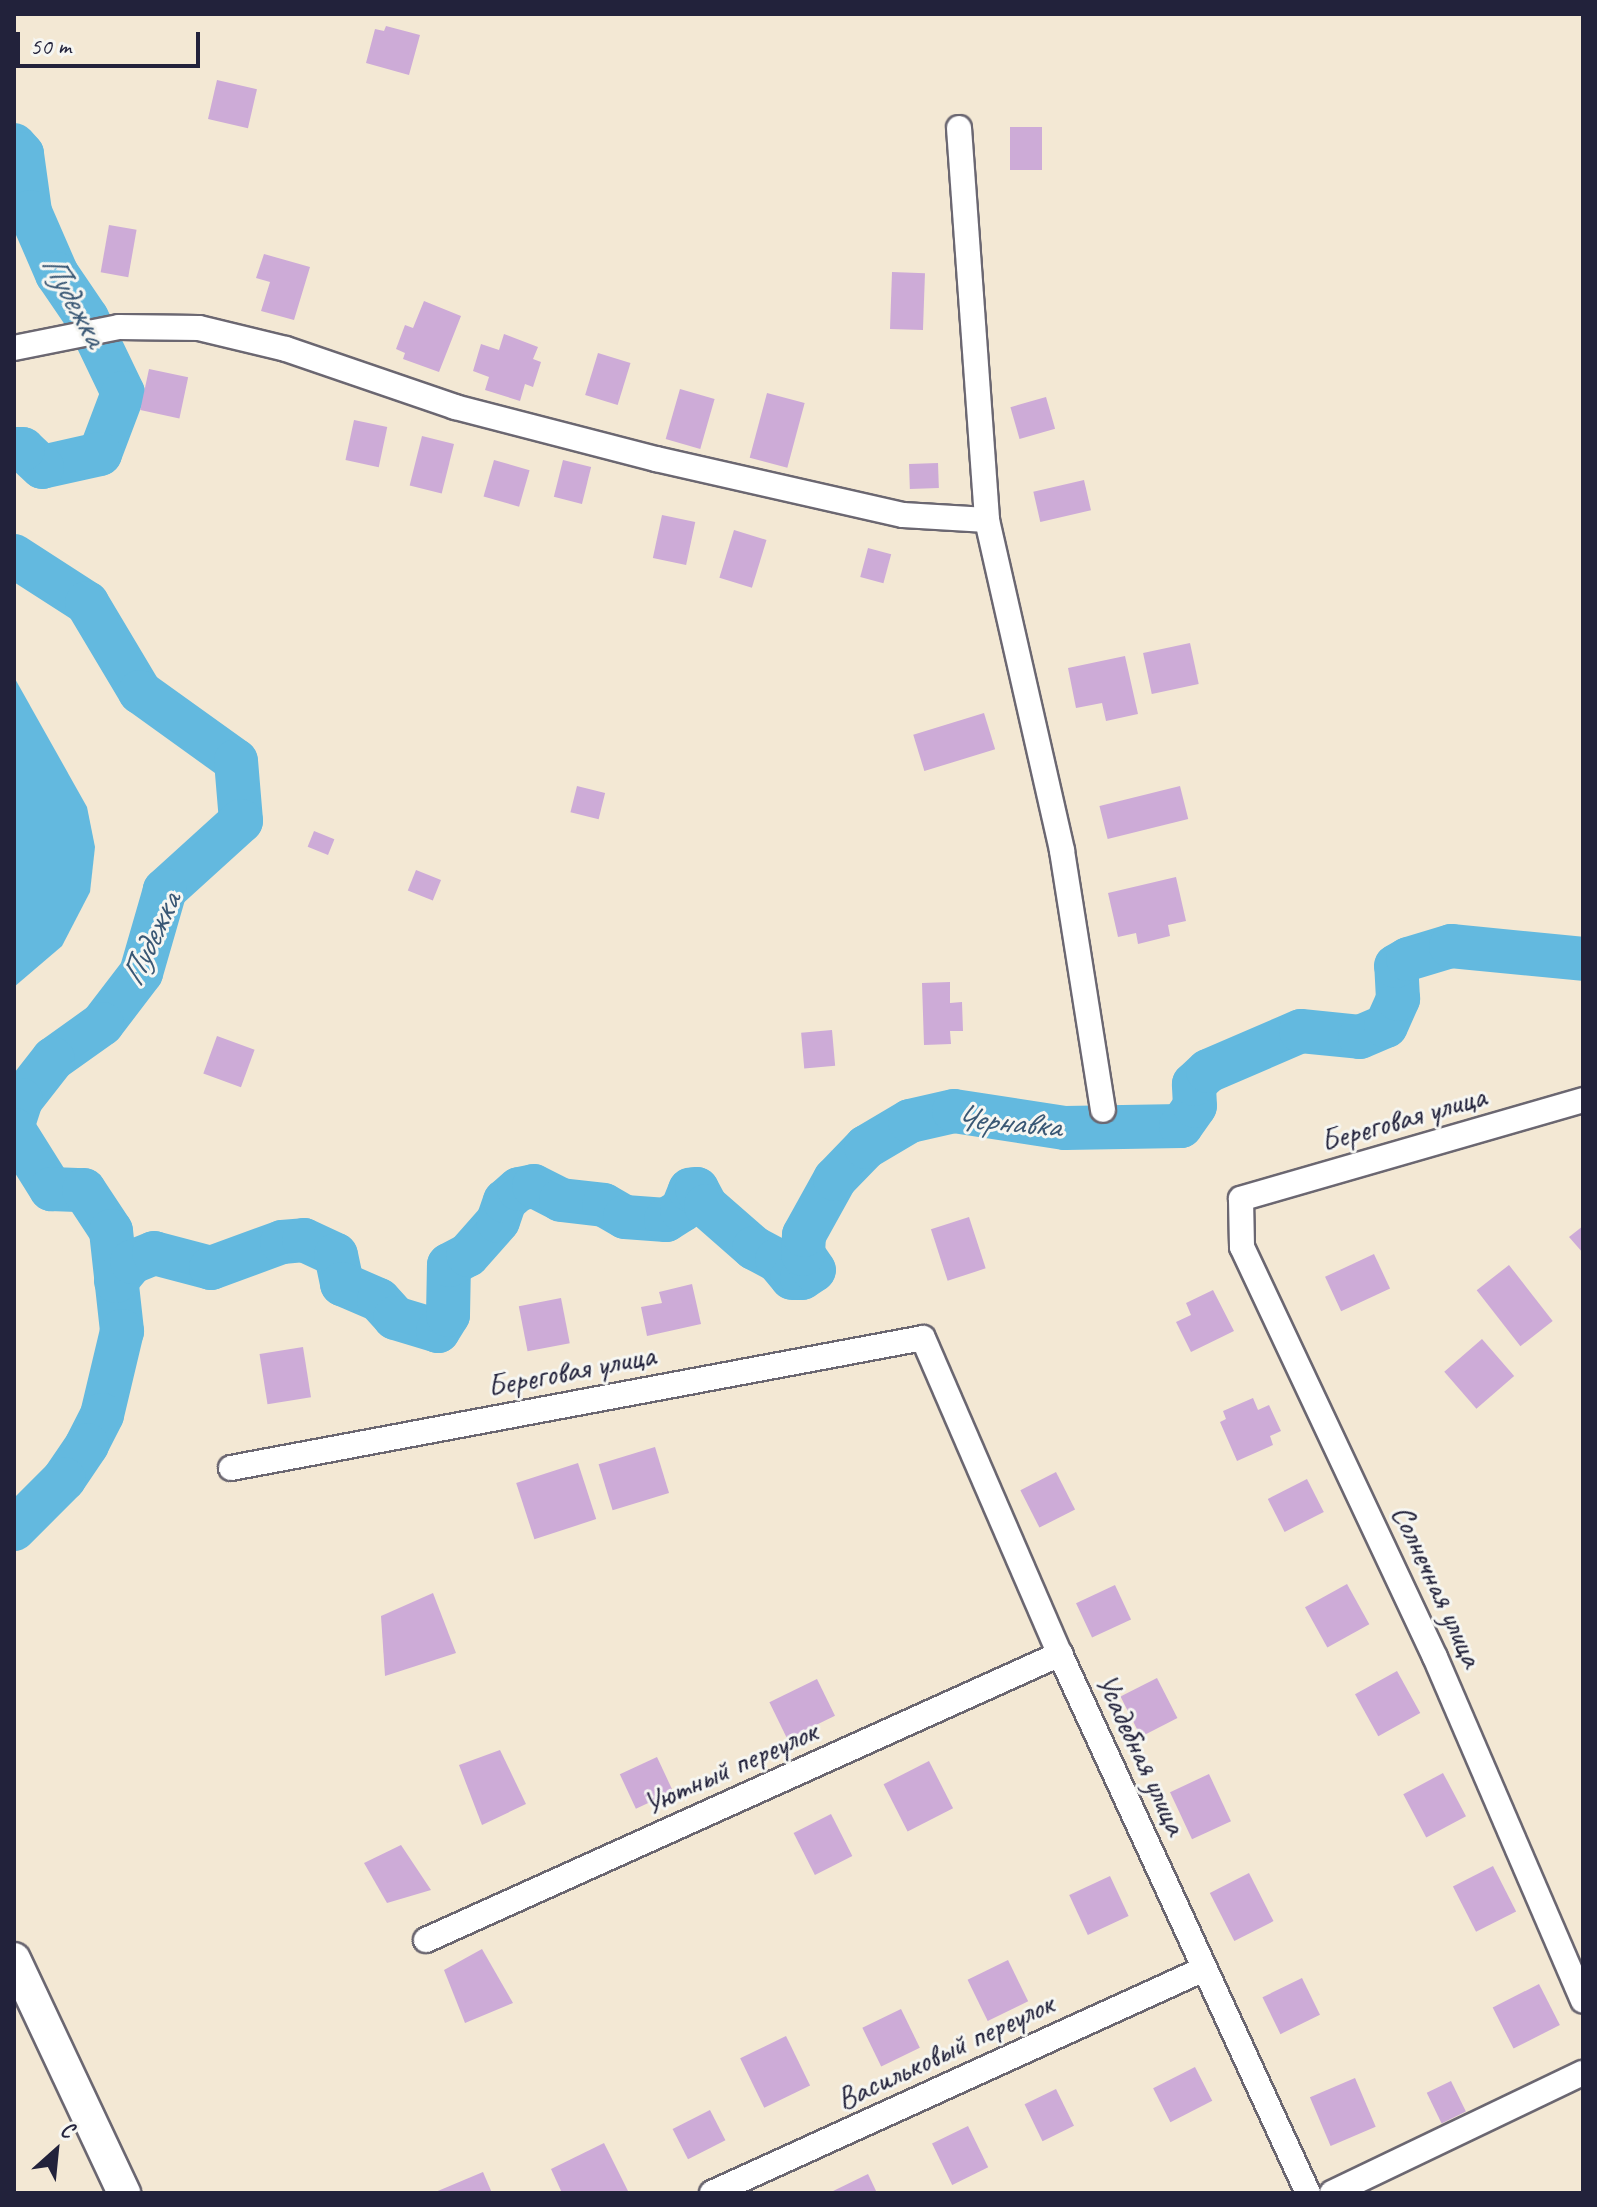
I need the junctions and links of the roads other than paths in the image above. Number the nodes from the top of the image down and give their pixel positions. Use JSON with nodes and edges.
{"nodes":[{"id":1,"x":959,"y":128,"type":"dead end"},
{"id":2,"x":14,"y":348,"type":"edge"},
{"id":3,"x":987,"y":520,"type":"junction"},
{"id":4,"x":1583,"y":1100,"type":"edge"},
{"id":5,"x":1103,"y":1110,"type":"dead end"},
{"id":6,"x":1241,"y":1199,"type":"joint"},
{"id":7,"x":923,"y":1338,"type":"joint"},
{"id":8,"x":231,"y":1468,"type":"dead end"},
{"id":9,"x":1060,"y":1654,"type":"junction"},
{"id":10,"x":426,"y":1940,"type":"dead end"},
{"id":11,"x":14,"y":1959,"type":"edge"},
{"id":12,"x":1204,"y":1969,"type":"junction"},
{"id":13,"x":1583,"y":2001,"type":"edge"},
{"id":14,"x":1583,"y":2073,"type":"edge"},
{"id":15,"x":124,"y":2193,"type":"edge"},
{"id":16,"x":712,"y":2193,"type":"edge"},
{"id":17,"x":1308,"y":2193,"type":"edge"},
{"id":18,"x":1332,"y":2193,"type":"edge"}],
"edges":[{"from":1,"to":3,"type":"street"},
{"from":2,"to":3,"type":"street"},
{"from":3,"to":5,"type":"street"},
{"from":4,"to":6,"type":"street","name":"Береговая улица"},
{"from":6,"to":13,"type":"street","name":"Солнечная улица"},
{"from":7,"to":8,"type":"street","name":"Береговая улица"},
{"from":7,"to":9,"type":"street","name":"Усадебная улица"},
{"from":9,"to":10,"type":"street","name":"Уютный переулок"},
{"from":9,"to":12,"type":"street","name":"Усадебная улица"},
{"from":11,"to":15,"type":"street"},
{"from":12,"to":16,"type":"street","name":"Васильковый переулок"},
{"from":12,"to":17,"type":"street","name":"Усадебная улица"},
{"from":14,"to":18,"type":"street"}]}
